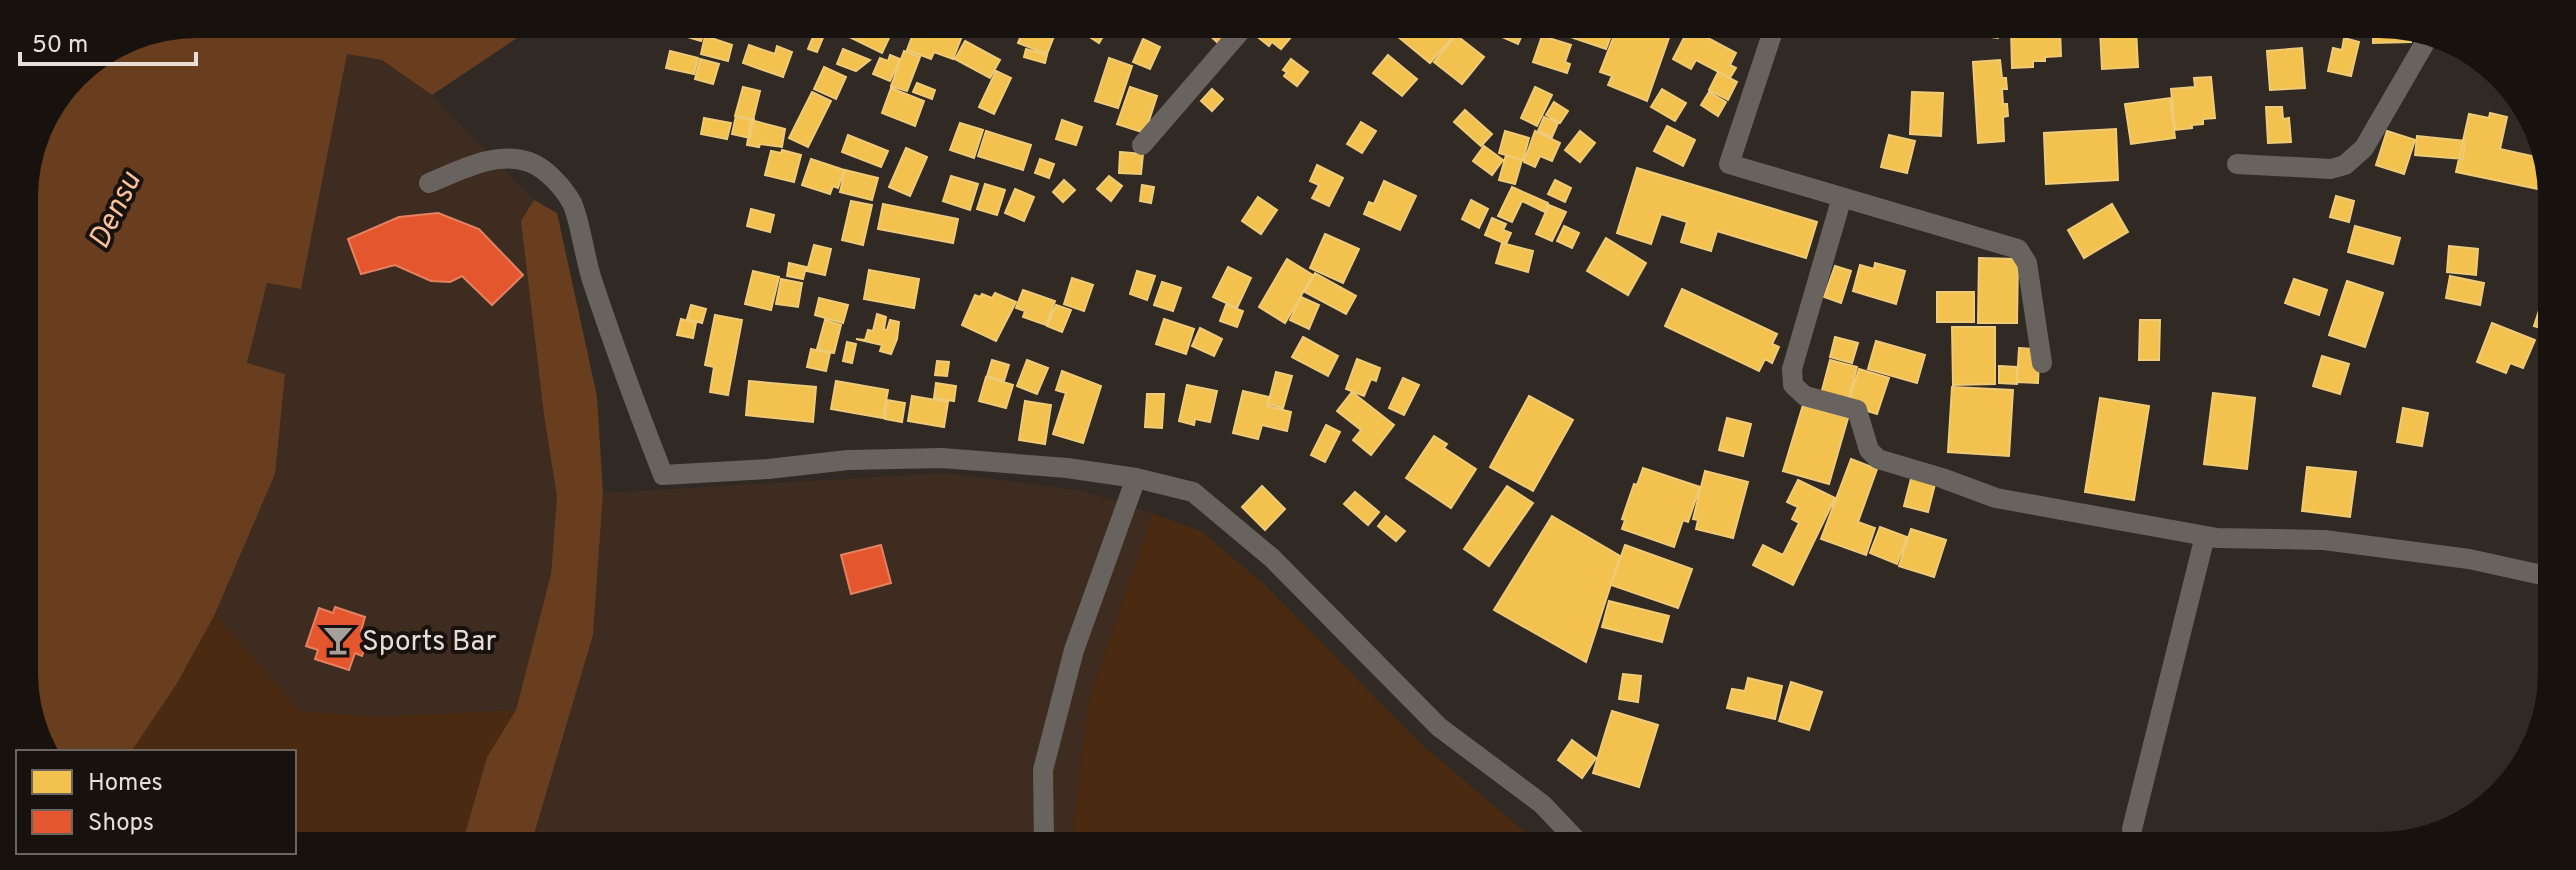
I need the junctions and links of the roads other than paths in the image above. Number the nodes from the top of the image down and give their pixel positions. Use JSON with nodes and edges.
{"nodes":[{"id":1,"x":1234,"y":38,"type":"edge"},
{"id":2,"x":1771,"y":38,"type":"edge"},
{"id":3,"x":2424,"y":44,"type":"edge"},
{"id":4,"x":1142,"y":145,"type":"dead end"},
{"id":5,"x":2237,"y":164,"type":"dead end"},
{"id":6,"x":429,"y":183,"type":"dead end"},
{"id":7,"x":1842,"y":197,"type":"junction"},
{"id":8,"x":2042,"y":363,"type":"dead end"},
{"id":9,"x":1136,"y":478,"type":"junction"},
{"id":10,"x":2205,"y":536,"type":"junction"},
{"id":11,"x":2538,"y":574,"type":"edge"},
{"id":12,"x":2132,"y":829,"type":"dead end"},
{"id":13,"x":1044,"y":832,"type":"edge"},
{"id":14,"x":1569,"y":832,"type":"edge"}],
"edges":[{"from":1,"to":4,"type":"street"},
{"from":2,"to":7,"type":"street"},
{"from":3,"to":5,"type":"street"},
{"from":6,"to":9,"type":"street"},
{"from":7,"to":8,"type":"street"},
{"from":7,"to":10,"type":"street"},
{"from":9,"to":13,"type":"street"},
{"from":9,"to":14,"type":"street"},
{"from":10,"to":11,"type":"street"},
{"from":10,"to":12,"type":"street"}]}
